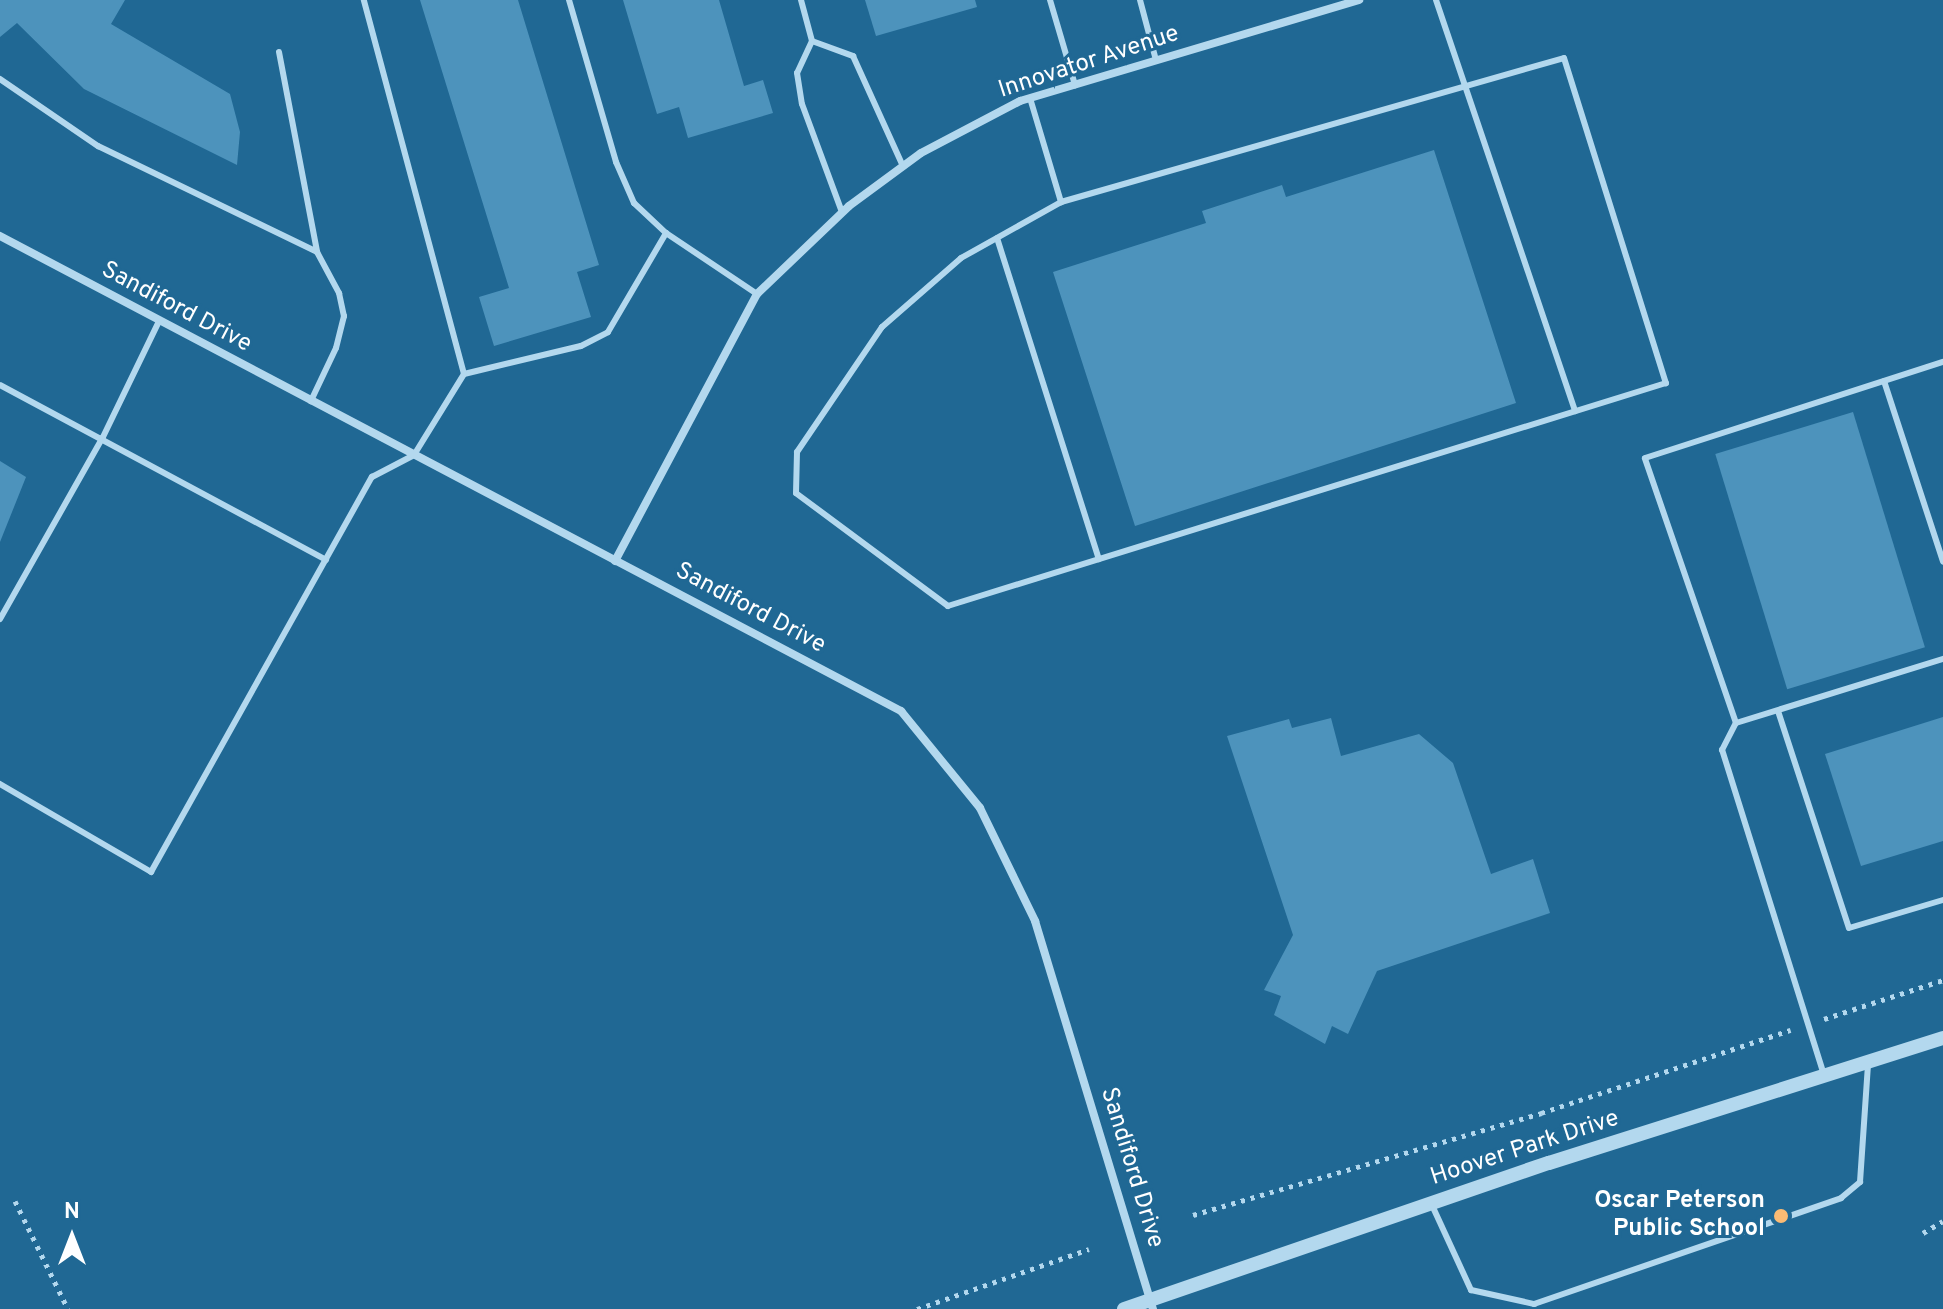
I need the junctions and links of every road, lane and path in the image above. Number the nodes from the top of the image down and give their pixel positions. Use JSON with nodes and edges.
{"nodes":[{"id":1,"x":364,"y":0,"type":"edge"},
{"id":2,"x":569,"y":0,"type":"edge"},
{"id":3,"x":801,"y":0,"type":"edge"},
{"id":4,"x":1050,"y":0,"type":"edge"},
{"id":5,"x":1140,"y":0,"type":"edge"},
{"id":6,"x":1359,"y":0,"type":"edge"},
{"id":7,"x":1436,"y":0,"type":"edge"},
{"id":8,"x":812,"y":41,"type":"junction"},
{"id":9,"x":279,"y":52,"type":"dead end"},
{"id":10,"x":1156,"y":60,"type":"junction"},
{"id":11,"x":0,"y":79,"type":"edge"},
{"id":12,"x":1075,"y":85,"type":"junction"},
{"id":13,"x":1465,"y":88,"type":"junction"},
{"id":14,"x":1030,"y":98,"type":"junction"},
{"id":15,"x":903,"y":166,"type":"junction"},
{"id":16,"x":1061,"y":202,"type":"junction"},
{"id":17,"x":842,"y":212,"type":"junction"},
{"id":18,"x":666,"y":233,"type":"junction"},
{"id":19,"x":0,"y":236,"type":"edge"},
{"id":20,"x":997,"y":238,"type":"junction"},
{"id":21,"x":317,"y":252,"type":"junction"},
{"id":22,"x":757,"y":294,"type":"junction"},
{"id":23,"x":159,"y":321,"type":"junction"},
{"id":24,"x":1943,"y":362,"type":"edge"},
{"id":25,"x":464,"y":374,"type":"junction"},
{"id":26,"x":1884,"y":381,"type":"junction"},
{"id":27,"x":0,"y":385,"type":"edge"},
{"id":28,"x":311,"y":401,"type":"junction"},
{"id":29,"x":1575,"y":411,"type":"junction"},
{"id":30,"x":103,"y":437,"type":"junction"},
{"id":31,"x":414,"y":455,"type":"junction"},
{"id":32,"x":1099,"y":559,"type":"junction"},
{"id":33,"x":326,"y":560,"type":"junction"},
{"id":34,"x":615,"y":561,"type":"junction"},
{"id":35,"x":1943,"y":562,"type":"edge"},
{"id":36,"x":0,"y":619,"type":"edge"},
{"id":37,"x":1943,"y":659,"type":"edge"},
{"id":38,"x":1778,"y":711,"type":"junction"},
{"id":39,"x":1736,"y":723,"type":"junction"},
{"id":40,"x":0,"y":784,"type":"edge"},
{"id":41,"x":1943,"y":900,"type":"edge"},
{"id":42,"x":1943,"y":980,"type":"edge"},
{"id":43,"x":1805,"y":1025,"type":"junction"},
{"id":44,"x":1943,"y":1038,"type":"edge"},
{"id":45,"x":1868,"y":1062,"type":"junction"},
{"id":46,"x":1824,"y":1076,"type":"junction"},
{"id":47,"x":15,"y":1201,"type":"dead end"},
{"id":48,"x":1431,"y":1203,"type":"junction"},
{"id":49,"x":1193,"y":1215,"type":"dead end"},
{"id":50,"x":1943,"y":1221,"type":"edge"},
{"id":51,"x":1923,"y":1233,"type":"dead end"},
{"id":52,"x":1089,"y":1249,"type":"dead end"},
{"id":53,"x":1151,"y":1303,"type":"edge"},
{"id":54,"x":68,"y":1309,"type":"edge"},
{"id":55,"x":917,"y":1309,"type":"edge"},
{"id":56,"x":1124,"y":1309,"type":"edge"}],
"edges":[{"from":1,"to":25,"type":"lane"},
{"from":2,"to":18,"type":"lane"},
{"from":3,"to":8,"type":"lane"},
{"from":4,"to":12,"type":"lane"},
{"from":5,"to":10,"type":"lane"},
{"from":6,"to":10,"type":"street","name":"Innovator Avenue"},
{"from":7,"to":13,"type":"lane"},
{"from":8,"to":15,"type":"lane"},
{"from":8,"to":17,"type":"lane"},
{"from":9,"to":21,"type":"lane"},
{"from":10,"to":12,"type":"street","name":"Innovator Avenue"},
{"from":11,"to":21,"type":"lane"},
{"from":12,"to":14,"type":"street","name":"Innovator Avenue"},
{"from":13,"to":16,"type":"lane"},
{"from":13,"to":29,"type":"lane"},
{"from":13,"to":29,"type":"lane"},
{"from":14,"to":15,"type":"street","name":"Innovator Avenue"},
{"from":14,"to":16,"type":"lane"},
{"from":15,"to":17,"type":"street","name":"Innovator Avenue"},
{"from":16,"to":20,"type":"lane"},
{"from":17,"to":22,"type":"street","name":"Innovator Avenue"},
{"from":18,"to":22,"type":"lane"},
{"from":18,"to":25,"type":"lane"},
{"from":19,"to":23,"type":"street","name":"Sandiford Drive"},
{"from":20,"to":32,"type":"lane"},
{"from":20,"to":32,"type":"lane"},
{"from":21,"to":28,"type":"lane"},
{"from":22,"to":34,"type":"street","name":"Innovator Avenue"},
{"from":23,"to":28,"type":"street","name":"Sandiford Drive"},
{"from":23,"to":30,"type":"lane"},
{"from":24,"to":26,"type":"lane"},
{"from":25,"to":31,"type":"lane"},
{"from":26,"to":35,"type":"lane"},
{"from":26,"to":39,"type":"lane"},
{"from":27,"to":30,"type":"lane"},
{"from":28,"to":31,"type":"street","name":"Sandiford Drive"},
{"from":29,"to":32,"type":"lane"},
{"from":30,"to":33,"type":"lane"},
{"from":30,"to":36,"type":"lane"},
{"from":31,"to":33,"type":"lane"},
{"from":31,"to":34,"type":"street","name":"Sandiford Drive"},
{"from":33,"to":40,"type":"lane"},
{"from":34,"to":53,"type":"street","name":"Sandiford Drive"},
{"from":37,"to":38,"type":"lane"},
{"from":38,"to":39,"type":"lane"},
{"from":38,"to":41,"type":"lane"},
{"from":39,"to":43,"type":"lane"},
{"from":42,"to":43,"type":"path"},
{"from":43,"to":46,"type":"lane"},
{"from":43,"to":49,"type":"path"},
{"from":44,"to":45,"type":"street","name":"Hoover Park Drive"},
{"from":45,"to":46,"type":"street","name":"Hoover Park Drive"},
{"from":45,"to":48,"type":"lane"},
{"from":46,"to":48,"type":"street","name":"Hoover Park Drive"},
{"from":47,"to":54,"type":"path"},
{"from":48,"to":53,"type":"street","name":"Hoover Park Drive"},
{"from":50,"to":51,"type":"path"},
{"from":52,"to":55,"type":"path"},
{"from":53,"to":56,"type":"street","name":"Hoover Park Drive"}]}
